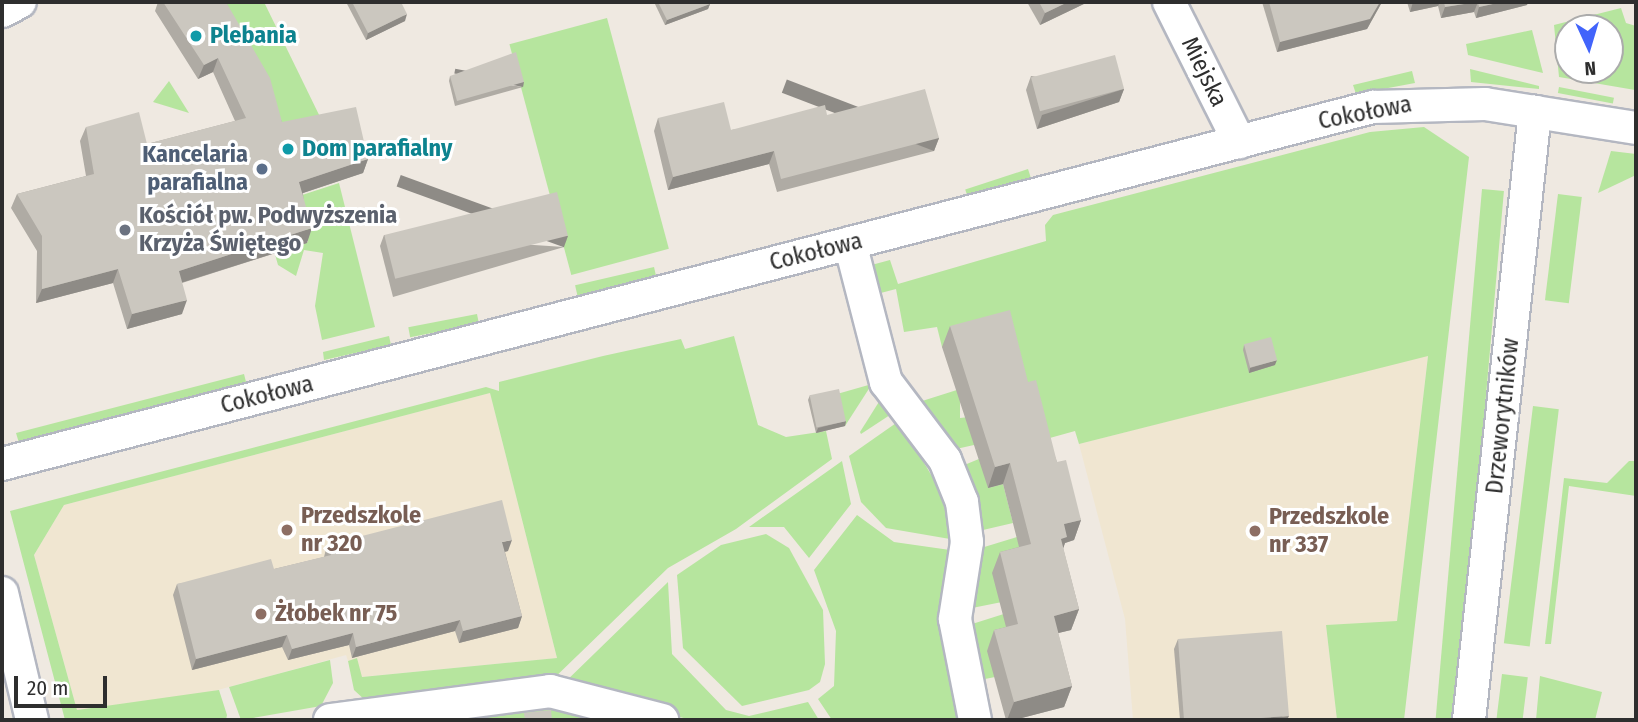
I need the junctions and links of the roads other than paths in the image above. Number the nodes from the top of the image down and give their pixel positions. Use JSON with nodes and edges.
{"nodes":[{"id":1,"x":20,"y":2,"type":"edge"},
{"id":2,"x":1169,"y":2,"type":"edge"},
{"id":3,"x":2,"y":11,"type":"edge"},
{"id":4,"x":1535,"y":112,"type":"junction"},
{"id":5,"x":1636,"y":128,"type":"edge"},
{"id":6,"x":1239,"y":142,"type":"junction"},
{"id":7,"x":850,"y":243,"type":"junction"},
{"id":8,"x":2,"y":464,"type":"edge"},
{"id":9,"x":2,"y":593,"type":"edge"},
{"id":10,"x":9,"y":662,"type":"edge"},
{"id":11,"x":32,"y":720,"type":"edge"},
{"id":12,"x":330,"y":720,"type":"edge"},
{"id":13,"x":662,"y":720,"type":"edge"},
{"id":14,"x":975,"y":720,"type":"edge"},
{"id":15,"x":1469,"y":720,"type":"edge"}],
"edges":[{"from":1,"to":3,"type":"street"},
{"from":2,"to":6,"type":"street","name":"Miejska"},
{"from":4,"to":5,"type":"street","name":"Cokołowa"},
{"from":4,"to":6,"type":"street","name":"Cokołowa"},
{"from":4,"to":15,"type":"street","name":"Drzeworytników"},
{"from":6,"to":7,"type":"street","name":"Cokołowa"},
{"from":7,"to":8,"type":"street","name":"Cokołowa"},
{"from":7,"to":14,"type":"street"},
{"from":9,"to":10,"type":"street"},
{"from":10,"to":11,"type":"street"},
{"from":12,"to":13,"type":"street"}]}
